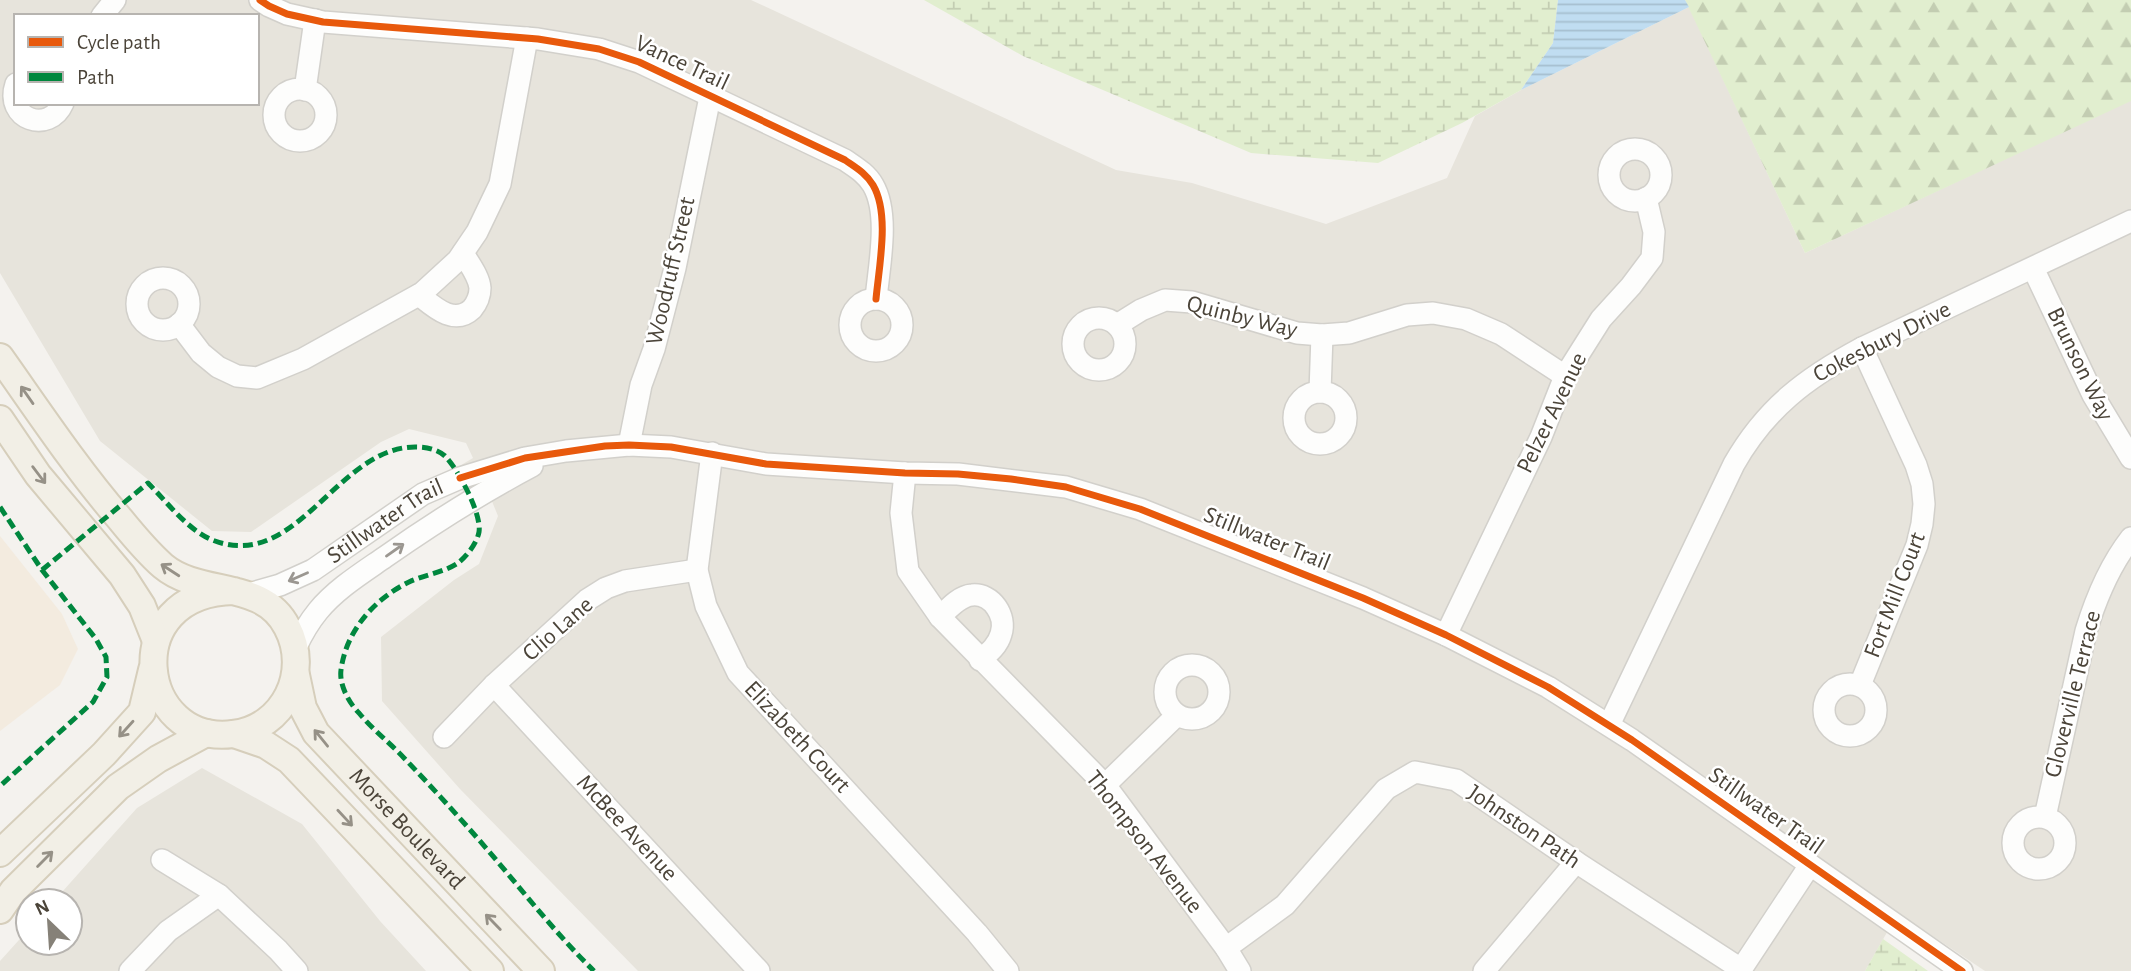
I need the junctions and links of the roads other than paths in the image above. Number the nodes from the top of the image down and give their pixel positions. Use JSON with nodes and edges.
{"nodes":[{"id":1,"x":115,"y":0,"type":"edge"},
{"id":2,"x":260,"y":0,"type":"edge"},
{"id":3,"x":104,"y":14,"type":"edge"},
{"id":4,"x":314,"y":20,"type":"junction"},
{"id":5,"x":527,"y":38,"type":"junction"},
{"id":6,"x":304,"y":90,"type":"dead end"},
{"id":7,"x":710,"y":97,"type":"junction"},
{"id":8,"x":16,"y":105,"type":"edge"},
{"id":9,"x":62,"y":105,"type":"edge"},
{"id":10,"x":1646,"y":198,"type":"dead end"},
{"id":11,"x":2131,"y":221,"type":"edge"},
{"id":12,"x":463,"y":253,"type":"junction"},
{"id":13,"x":2033,"y":268,"type":"junction"},
{"id":14,"x":419,"y":295,"type":"junction"},
{"id":15,"x":876,"y":299,"type":"dead end"},
{"id":16,"x":179,"y":324,"type":"dead end"},
{"id":17,"x":1117,"y":325,"type":"dead end"},
{"id":18,"x":1322,"y":335,"type":"junction"},
{"id":19,"x":1862,"y":348,"type":"junction"},
{"id":20,"x":0,"y":357,"type":"edge"},
{"id":21,"x":1565,"y":376,"type":"junction"},
{"id":22,"x":1320,"y":392,"type":"dead end"},
{"id":23,"x":0,"y":419,"type":"edge"},
{"id":24,"x":629,"y":444,"type":"junction"},
{"id":25,"x":566,"y":451,"type":"junction"},
{"id":26,"x":712,"y":453,"type":"junction"},
{"id":27,"x":2131,"y":458,"type":"edge"},
{"id":28,"x":905,"y":473,"type":"junction"},
{"id":29,"x":2131,"y":538,"type":"edge"},
{"id":30,"x":697,"y":570,"type":"junction"},
{"id":31,"x":242,"y":593,"type":"junction"},
{"id":32,"x":940,"y":617,"type":"junction"},
{"id":33,"x":1446,"y":635,"type":"junction"},
{"id":34,"x":156,"y":641,"type":"junction"},
{"id":35,"x":296,"y":648,"type":"junction"},
{"id":36,"x":981,"y":660,"type":"junction"},
{"id":37,"x":152,"y":668,"type":"junction"},
{"id":38,"x":296,"y":675,"type":"junction"},
{"id":39,"x":494,"y":685,"type":"junction"},
{"id":40,"x":1860,"y":685,"type":"dead end"},
{"id":41,"x":1177,"y":715,"type":"dead end"},
{"id":42,"x":1609,"y":725,"type":"junction"},
{"id":43,"x":206,"y":733,"type":"junction"},
{"id":44,"x":234,"y":734,"type":"junction"},
{"id":45,"x":444,"y":737,"type":"dead end"},
{"id":46,"x":1105,"y":785,"type":"junction"},
{"id":47,"x":2045,"y":817,"type":"dead end"},
{"id":48,"x":0,"y":853,"type":"edge"},
{"id":49,"x":162,"y":860,"type":"dead end"},
{"id":50,"x":1576,"y":862,"type":"junction"},
{"id":51,"x":1810,"y":865,"type":"junction"},
{"id":52,"x":219,"y":895,"type":"junction"},
{"id":53,"x":0,"y":910,"type":"edge"},
{"id":54,"x":1226,"y":948,"type":"junction"},
{"id":55,"x":1741,"y":970,"type":"edge"},
{"id":56,"x":130,"y":971,"type":"edge"},
{"id":57,"x":297,"y":971,"type":"edge"},
{"id":58,"x":490,"y":971,"type":"edge"},
{"id":59,"x":541,"y":971,"type":"edge"},
{"id":60,"x":759,"y":971,"type":"edge"},
{"id":61,"x":1009,"y":971,"type":"edge"},
{"id":62,"x":1240,"y":971,"type":"edge"},
{"id":63,"x":1484,"y":971,"type":"edge"},
{"id":64,"x":1962,"y":971,"type":"edge"}],
"edges":[{"from":1,"to":3,"type":"street"},
{"from":2,"to":4,"type":"street","name":"Vance Trail"},
{"from":4,"to":5,"type":"street","name":"Vance Trail"},
{"from":4,"to":6,"type":"street"},
{"from":5,"to":7,"type":"street","name":"Vance Trail"},
{"from":5,"to":12,"type":"street"},
{"from":7,"to":15,"type":"street","name":"Vance Trail"},
{"from":7,"to":24,"type":"street","name":"Woodruff Street"},
{"from":8,"to":9,"type":"street"},
{"from":10,"to":21,"type":"street","name":"Pelzer Avenue"},
{"from":11,"to":13,"type":"street","name":"Cokesbury Drive"},
{"from":12,"to":14,"type":"street"},
{"from":12,"to":14,"type":"street"},
{"from":13,"to":19,"type":"street","name":"Cokesbury Drive"},
{"from":13,"to":27,"type":"street","name":"Brunson Way"},
{"from":14,"to":16,"type":"street"},
{"from":17,"to":18,"type":"street","name":"Quinby Way"},
{"from":18,"to":21,"type":"street","name":"Quinby Way"},
{"from":18,"to":22,"type":"street"},
{"from":19,"to":40,"type":"street","name":"Fort Mill Court"},
{"from":19,"to":42,"type":"street","name":"Cokesbury Drive"},
{"from":31,"to":20,"type":"main road","one_way":true},
{"from":21,"to":33,"type":"street","name":"Pelzer Avenue"},
{"from":23,"to":34,"type":"main road","one_way":true},
{"from":24,"to":25,"type":"street","name":"Stillwater Trail"},
{"from":24,"to":26,"type":"street","name":"Stillwater Trail"},
{"from":25,"to":31,"type":"street","name":"Stillwater Trail","one_way":true},
{"from":35,"to":25,"type":"street","name":"Stillwater Trail","one_way":true},
{"from":26,"to":28,"type":"street","name":"Stillwater Trail"},
{"from":26,"to":30,"type":"street","name":"Elizabeth Court"},
{"from":28,"to":32,"type":"street","name":"Thompson Avenue"},
{"from":28,"to":33,"type":"street","name":"Stillwater Trail"},
{"from":29,"to":47,"type":"street","name":"Gloverville Terrace"},
{"from":30,"to":39,"type":"street","name":"Clio Lane"},
{"from":30,"to":61,"type":"street","name":"Elizabeth Court"},
{"from":31,"to":34,"type":"main road"},
{"from":31,"to":35,"type":"main road"},
{"from":32,"to":36,"type":"street","name":"Thompson Avenue"},
{"from":32,"to":36,"type":"street"},
{"from":33,"to":42,"type":"street","name":"Stillwater Trail"},
{"from":34,"to":37,"type":"main road"},
{"from":35,"to":38,"type":"main road"},
{"from":36,"to":46,"type":"street","name":"Thompson Avenue"},
{"from":37,"to":43,"type":"main road"},
{"from":37,"to":48,"type":"main road","one_way":true},
{"from":38,"to":44,"type":"main road"},
{"from":59,"to":38,"type":"main road","name":"Morse Boulevard","one_way":true},
{"from":39,"to":45,"type":"street","name":"Clio Lane"},
{"from":39,"to":60,"type":"street","name":"McBee Avenue"},
{"from":41,"to":46,"type":"street"},
{"from":42,"to":51,"type":"street","name":"Stillwater Trail"},
{"from":43,"to":44,"type":"main road"},
{"from":53,"to":43,"type":"main road","one_way":true},
{"from":44,"to":58,"type":"main road","name":"Morse Boulevard","one_way":true},
{"from":46,"to":54,"type":"street","name":"Thompson Avenue"},
{"from":49,"to":52,"type":"street"},
{"from":50,"to":54,"type":"street","name":"Johnston Path"},
{"from":50,"to":55,"type":"street","name":"Johnston Path"},
{"from":50,"to":63,"type":"street"},
{"from":51,"to":55,"type":"street"},
{"from":51,"to":64,"type":"street","name":"Stillwater Trail"},
{"from":52,"to":56,"type":"street"},
{"from":52,"to":57,"type":"street"},
{"from":54,"to":62,"type":"street","name":"Thompson Avenue"}]}
